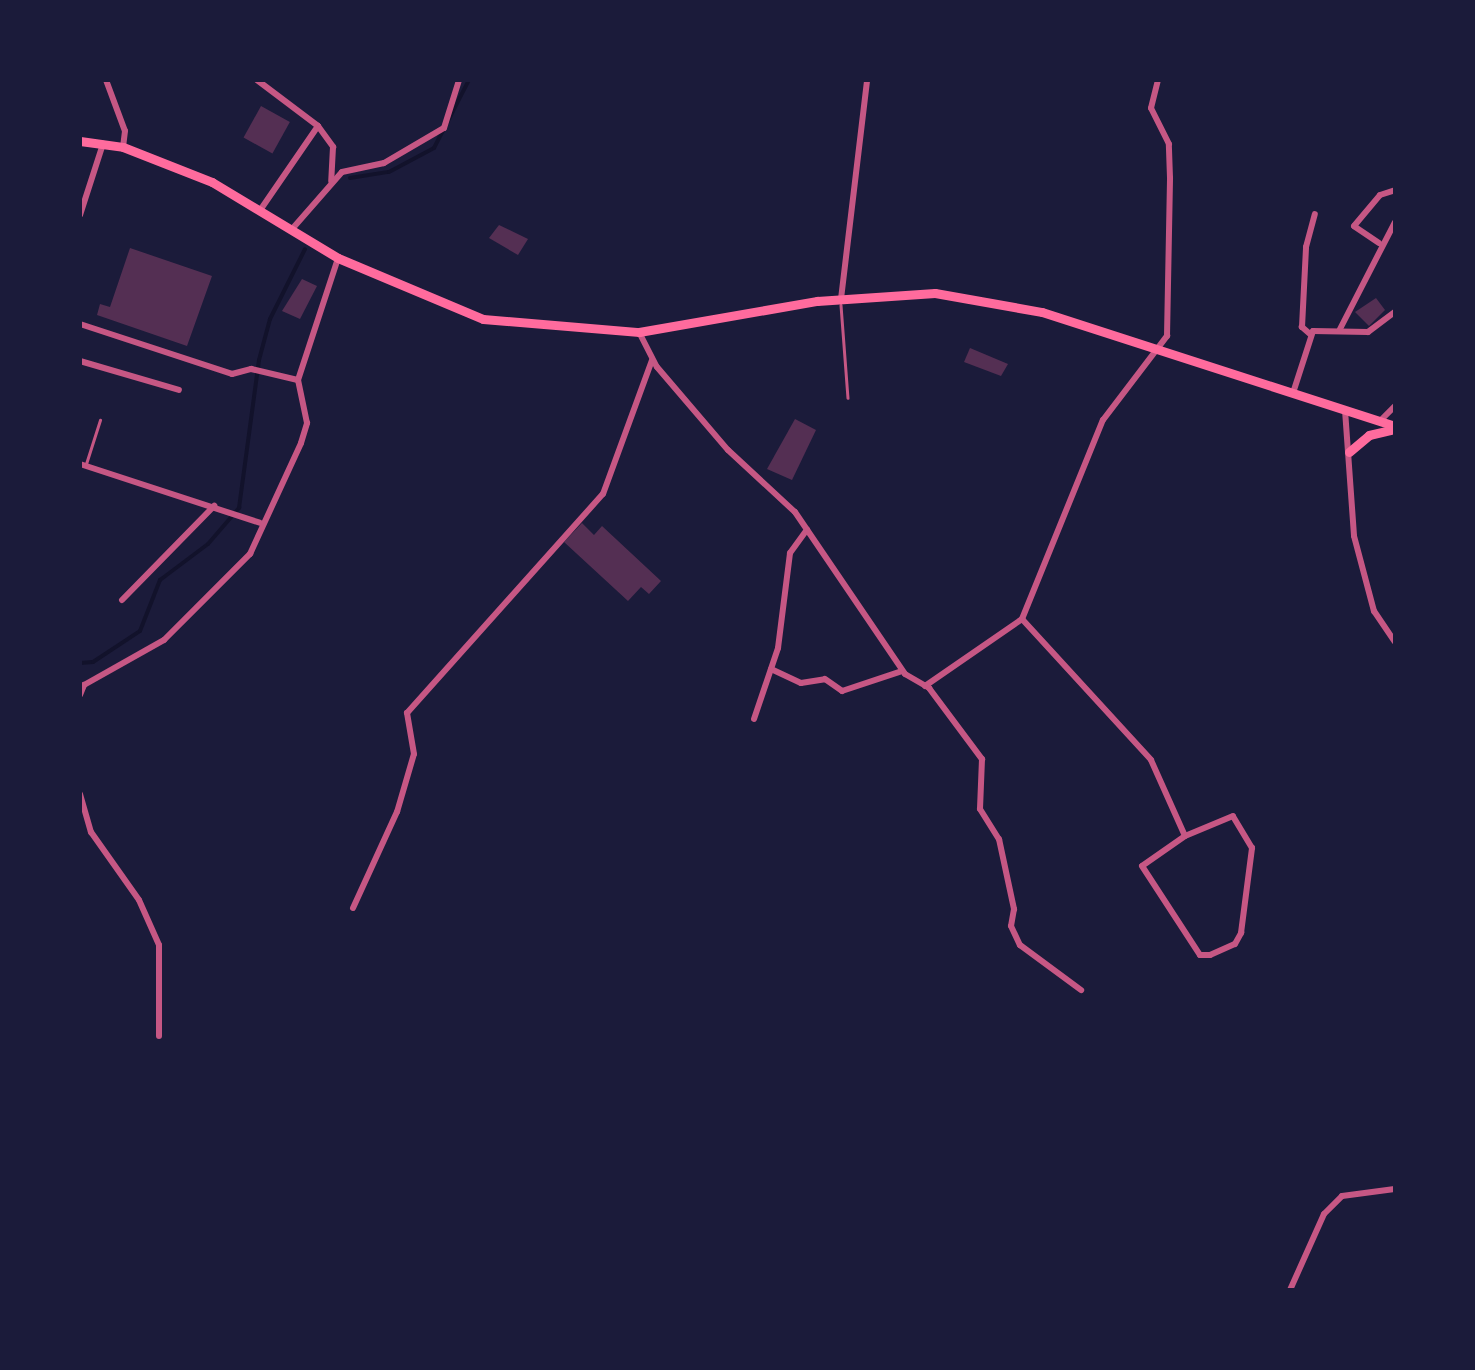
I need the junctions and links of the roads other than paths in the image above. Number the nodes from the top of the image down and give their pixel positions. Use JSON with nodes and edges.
{"nodes":[{"id":1,"x":106,"y":80,"type":"edge"},
{"id":2,"x":256,"y":80,"type":"edge"},
{"id":3,"x":460,"y":80,"type":"edge"},
{"id":4,"x":867,"y":80,"type":"edge"},
{"id":5,"x":1158,"y":80,"type":"edge"},
{"id":6,"x":318,"y":126,"type":"junction"},
{"id":7,"x":80,"y":140,"type":"edge"},
{"id":8,"x":103,"y":143,"type":"junction"},
{"id":9,"x":124,"y":147,"type":"junction"},
{"id":10,"x":330,"y":182,"type":"junction"},
{"id":11,"x":1395,"y":190,"type":"edge"},
{"id":12,"x":261,"y":209,"type":"junction"},
{"id":13,"x":1314,"y":214,"type":"dead end"},
{"id":14,"x":80,"y":215,"type":"edge"},
{"id":15,"x":1395,"y":222,"type":"edge"},
{"id":16,"x":294,"y":228,"type":"junction"},
{"id":17,"x":1379,"y":243,"type":"junction"},
{"id":18,"x":338,"y":258,"type":"junction"},
{"id":19,"x":841,"y":298,"type":"junction"},
{"id":20,"x":1395,"y":312,"type":"edge"},
{"id":21,"x":80,"y":324,"type":"edge"},
{"id":22,"x":1340,"y":329,"type":"junction"},
{"id":23,"x":639,"y":332,"type":"junction"},
{"id":24,"x":1310,"y":334,"type":"junction"},
{"id":25,"x":1161,"y":351,"type":"junction"},
{"id":26,"x":653,"y":358,"type":"junction"},
{"id":27,"x":80,"y":361,"type":"edge"},
{"id":28,"x":298,"y":380,"type":"junction"},
{"id":29,"x":179,"y":390,"type":"dead end"},
{"id":30,"x":1293,"y":394,"type":"junction"},
{"id":31,"x":848,"y":398,"type":"dead end"},
{"id":32,"x":1395,"y":406,"type":"edge"},
{"id":33,"x":1345,"y":410,"type":"junction"},
{"id":34,"x":100,"y":420,"type":"dead end"},
{"id":35,"x":1379,"y":422,"type":"junction"},
{"id":36,"x":1395,"y":427,"type":"edge"},
{"id":37,"x":1349,"y":452,"type":"junction"},
{"id":38,"x":83,"y":465,"type":"edge"},
{"id":39,"x":214,"y":506,"type":"junction"},
{"id":40,"x":260,"y":523,"type":"junction"},
{"id":41,"x":807,"y":530,"type":"junction"},
{"id":42,"x":122,"y":600,"type":"dead end"},
{"id":43,"x":1022,"y":619,"type":"junction"},
{"id":44,"x":1395,"y":642,"type":"edge"},
{"id":45,"x":771,"y":669,"type":"junction"},
{"id":46,"x":902,"y":671,"type":"junction"},
{"id":47,"x":926,"y":686,"type":"junction"},
{"id":48,"x":80,"y":695,"type":"edge"},
{"id":49,"x":754,"y":719,"type":"dead end"},
{"id":50,"x":80,"y":794,"type":"edge"},
{"id":51,"x":1185,"y":836,"type":"junction"},
{"id":52,"x":353,"y":908,"type":"dead end"},
{"id":53,"x":1081,"y":990,"type":"dead end"},
{"id":54,"x":158,"y":1036,"type":"dead end"},
{"id":55,"x":1395,"y":1189,"type":"edge"},
{"id":56,"x":1290,"y":1290,"type":"edge"}],
"edges":[{"from":1,"to":9,"type":"street"},
{"from":2,"to":6,"type":"street"},
{"from":3,"to":10,"type":"street"},
{"from":4,"to":19,"type":"street"},
{"from":5,"to":25,"type":"street"},
{"from":6,"to":10,"type":"street"},
{"from":6,"to":12,"type":"street"},
{"from":7,"to":8,"type":"main road"},
{"from":8,"to":9,"type":"main road"},
{"from":8,"to":14,"type":"street"},
{"from":9,"to":12,"type":"main road"},
{"from":10,"to":16,"type":"street"},
{"from":11,"to":17,"type":"street"},
{"from":12,"to":16,"type":"main road"},
{"from":13,"to":24,"type":"street"},
{"from":15,"to":17,"type":"street"},
{"from":16,"to":18,"type":"main road"},
{"from":17,"to":22,"type":"street"},
{"from":18,"to":23,"type":"main road"},
{"from":18,"to":28,"type":"street"},
{"from":19,"to":23,"type":"main road"},
{"from":19,"to":25,"type":"main road"},
{"from":19,"to":31,"type":"lane"},
{"from":20,"to":22,"type":"street"},
{"from":21,"to":28,"type":"street"},
{"from":22,"to":24,"type":"street"},
{"from":23,"to":26,"type":"street"},
{"from":24,"to":30,"type":"street"},
{"from":25,"to":30,"type":"main road"},
{"from":25,"to":43,"type":"street"},
{"from":26,"to":41,"type":"street"},
{"from":26,"to":52,"type":"street"},
{"from":27,"to":29,"type":"street"},
{"from":28,"to":40,"type":"street"},
{"from":30,"to":33,"type":"main road"},
{"from":32,"to":35,"type":"street"},
{"from":33,"to":35,"type":"main road"},
{"from":33,"to":37,"type":"street"},
{"from":34,"to":38,"type":"lane"},
{"from":35,"to":36,"type":"main road"},
{"from":36,"to":37,"type":"main road"},
{"from":37,"to":44,"type":"street"},
{"from":38,"to":39,"type":"street"},
{"from":39,"to":40,"type":"street"},
{"from":39,"to":42,"type":"street"},
{"from":40,"to":48,"type":"street"},
{"from":41,"to":45,"type":"street"},
{"from":41,"to":46,"type":"street"},
{"from":43,"to":47,"type":"street"},
{"from":43,"to":51,"type":"street"},
{"from":45,"to":46,"type":"street"},
{"from":45,"to":49,"type":"street"},
{"from":46,"to":47,"type":"street"},
{"from":47,"to":53,"type":"street"},
{"from":50,"to":54,"type":"street"},
{"from":51,"to":51,"type":"street"},
{"from":55,"to":56,"type":"street"}]}
